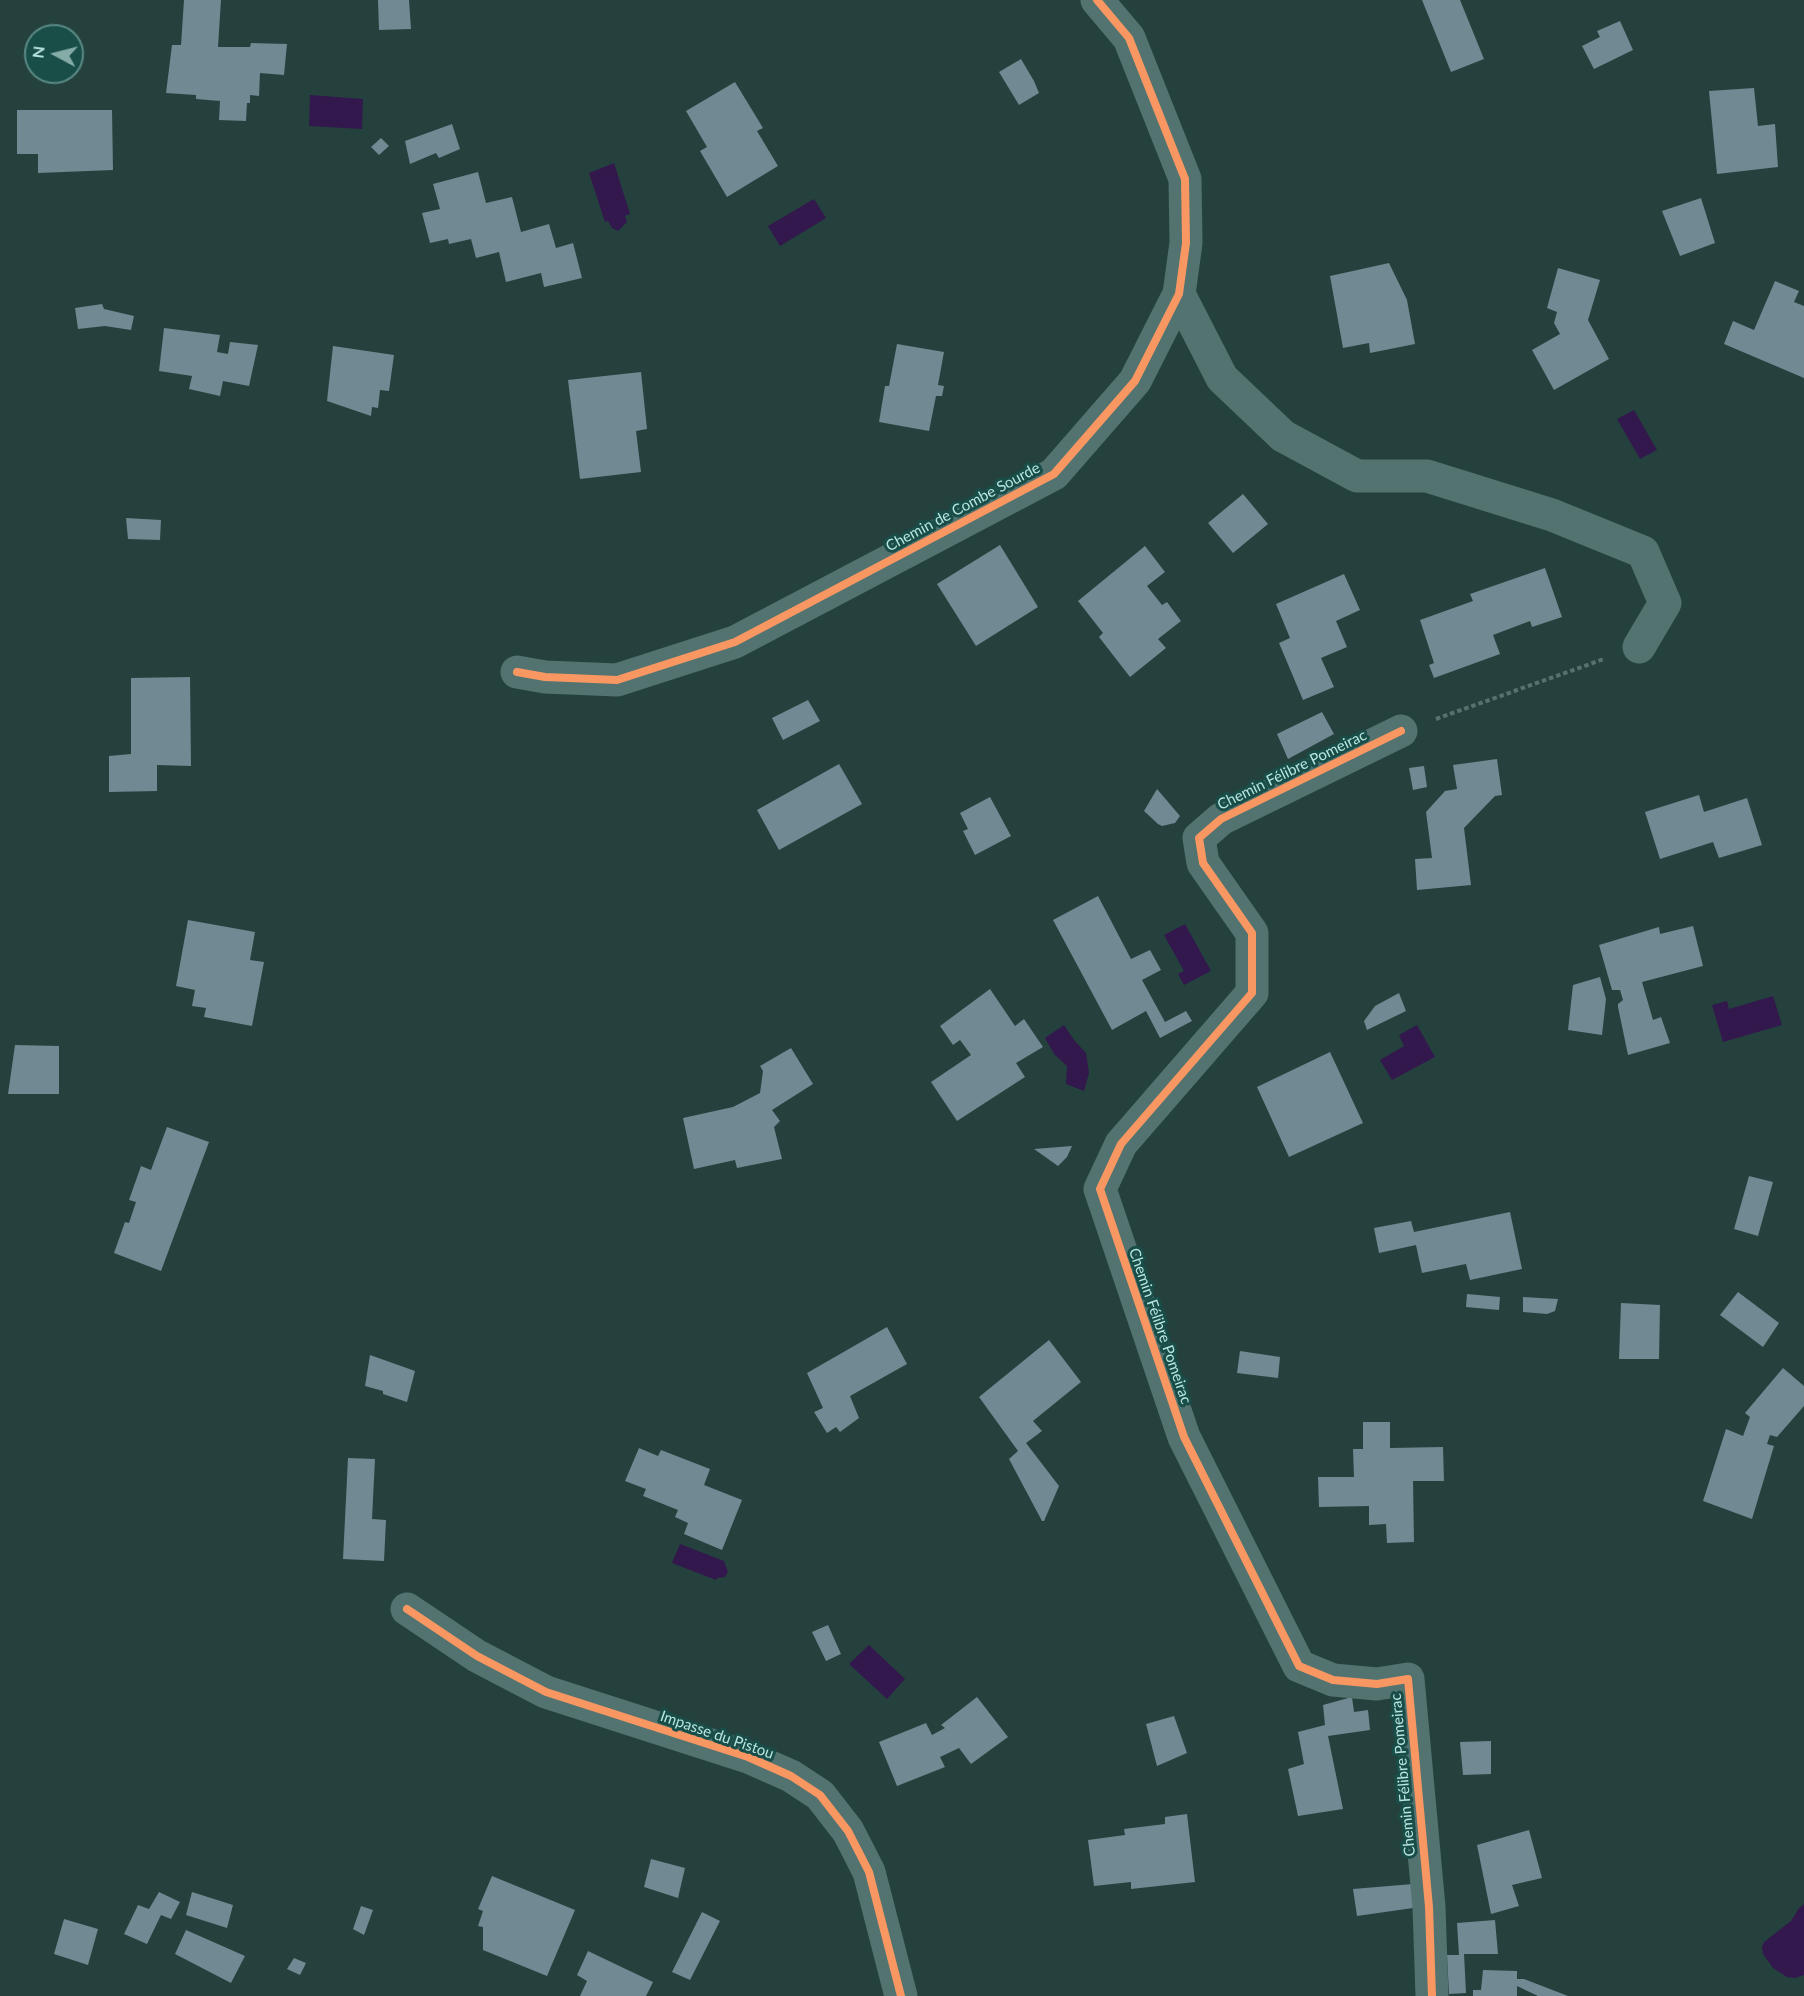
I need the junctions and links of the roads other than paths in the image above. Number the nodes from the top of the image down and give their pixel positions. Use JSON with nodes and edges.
{"nodes":[{"id":1,"x":1097,"y":0,"type":"edge"},
{"id":2,"x":1179,"y":294,"type":"junction"},
{"id":3,"x":1639,"y":647,"type":"road end"},
{"id":4,"x":517,"y":672,"type":"dead end"},
{"id":5,"x":1401,"y":731,"type":"road end"},
{"id":6,"x":407,"y":1609,"type":"dead end"},
{"id":7,"x":901,"y":1996,"type":"edge"},
{"id":8,"x":1432,"y":1996,"type":"edge"}],
"edges":[{"from":1,"to":2,"type":"street","name":"Chemin de Combe Sourde"},
{"from":2,"to":3,"type":"street"},
{"from":2,"to":4,"type":"street","name":"Chemin de Combe Sourde"},
{"from":5,"to":8,"type":"street","name":"Chemin Félibre Pomeirac"},
{"from":6,"to":7,"type":"street","name":"Impasse du Pistou"}]}
